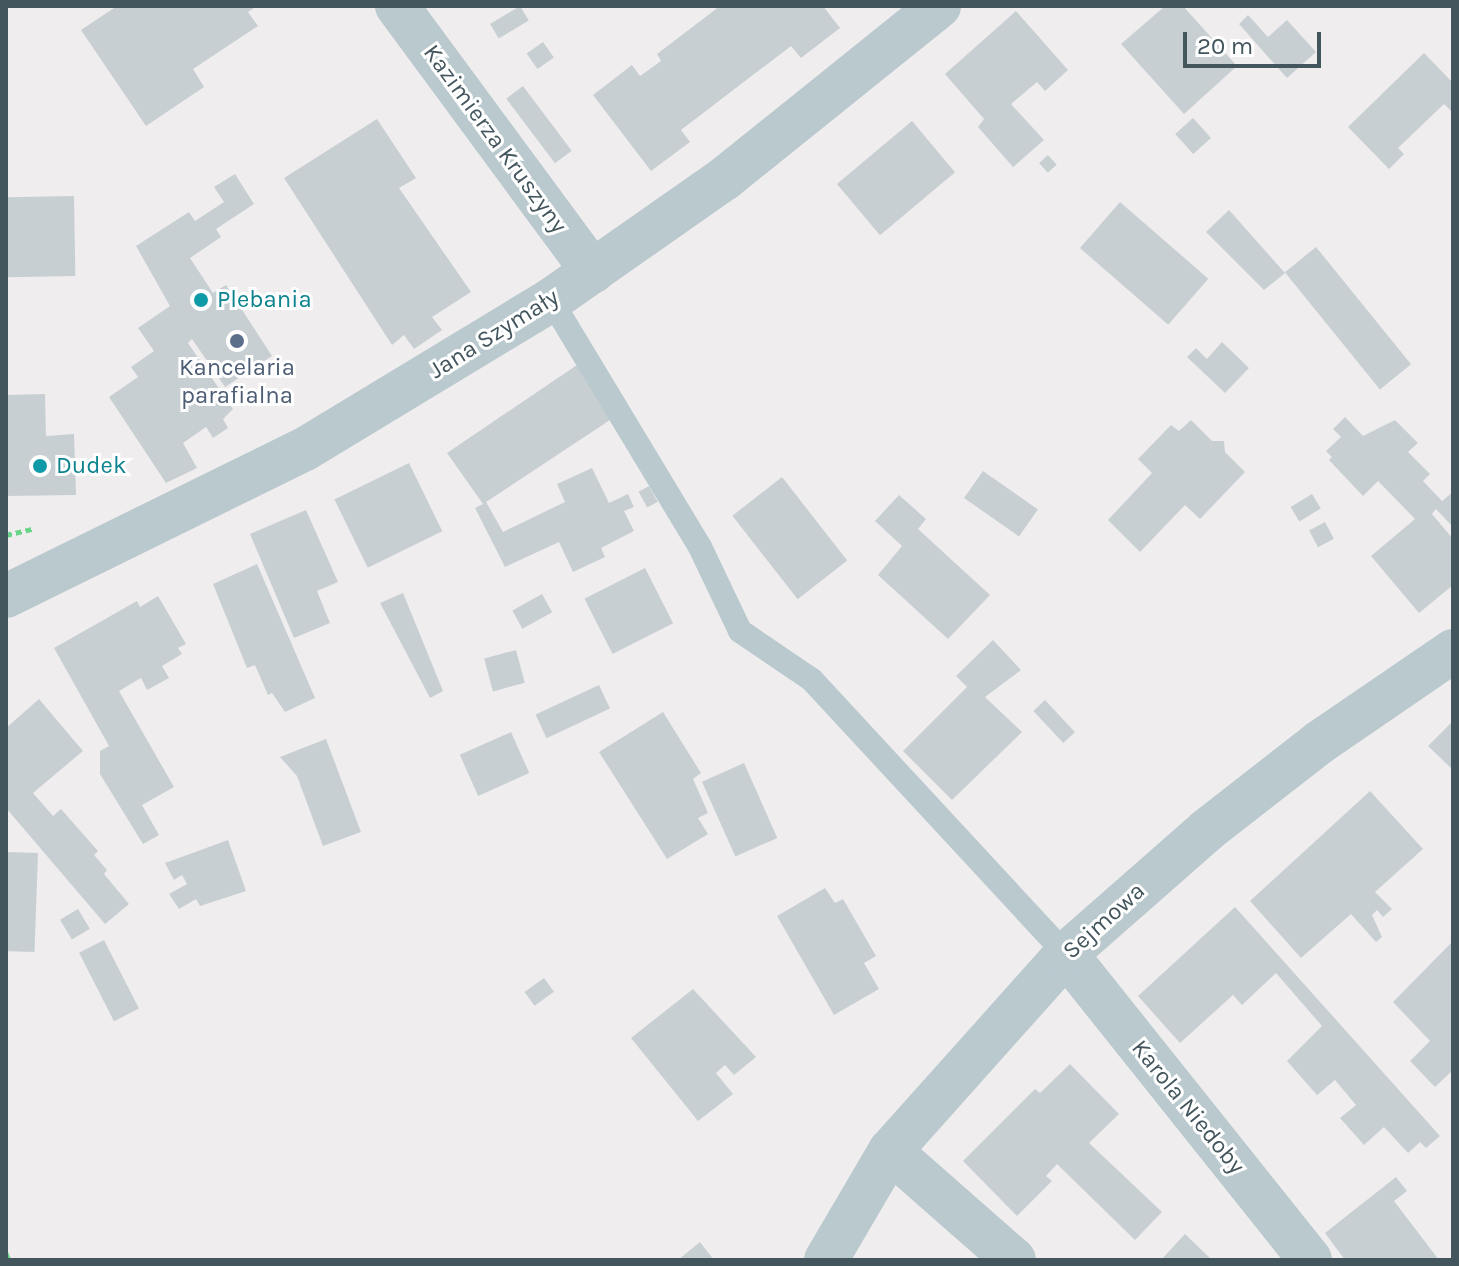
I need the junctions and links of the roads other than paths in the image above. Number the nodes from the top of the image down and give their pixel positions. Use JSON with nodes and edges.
{"nodes":[{"id":1,"x":397,"y":6,"type":"edge"},
{"id":2,"x":939,"y":6,"type":"edge"},
{"id":3,"x":593,"y":272,"type":"junction"},
{"id":4,"x":551,"y":300,"type":"junction"},
{"id":5,"x":6,"y":596,"type":"edge"},
{"id":6,"x":1453,"y":651,"type":"edge"},
{"id":7,"x":1066,"y":954,"type":"junction"},
{"id":8,"x":890,"y":1151,"type":"junction"},
{"id":9,"x":826,"y":1260,"type":"edge"},
{"id":10,"x":1014,"y":1260,"type":"edge"},
{"id":11,"x":1310,"y":1260,"type":"edge"}],
"edges":[{"from":1,"to":3,"type":"street","name":"Kazimierza Kruszyny"},
{"from":2,"to":3,"type":"street","name":"Jana Szymały"},
{"from":3,"to":4,"type":"street","name":"Jana Szymały"},
{"from":4,"to":5,"type":"street","name":"Jana Szymały"},
{"from":4,"to":7,"type":"lane"},
{"from":6,"to":7,"type":"street","name":"Sejmowa"},
{"from":7,"to":8,"type":"street","name":"Sejmowa"},
{"from":7,"to":11,"type":"street","name":"Karola Niedoby"},
{"from":8,"to":9,"type":"street","name":"Sejmowa"},
{"from":8,"to":10,"type":"street"}]}
